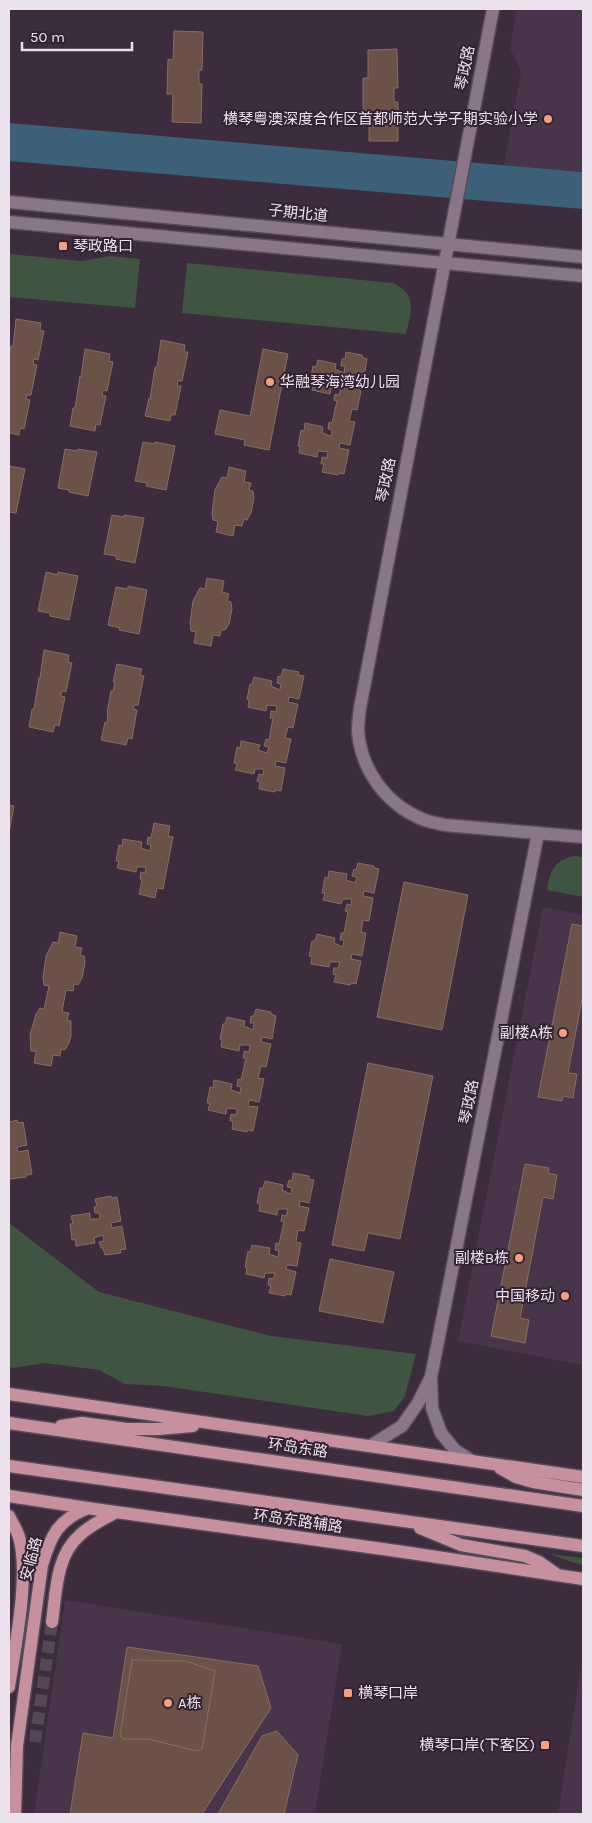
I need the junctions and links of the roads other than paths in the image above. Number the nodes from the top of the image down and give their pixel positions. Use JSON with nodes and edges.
{"nodes":[{"id":1,"x":493,"y":9,"type":"edge"},
{"id":2,"x":9,"y":202,"type":"edge"},
{"id":3,"x":9,"y":222,"type":"edge"},
{"id":4,"x":448,"y":244,"type":"junction"},
{"id":5,"x":583,"y":257,"type":"edge"},
{"id":6,"x":444,"y":263,"type":"junction"},
{"id":7,"x":583,"y":276,"type":"edge"},
{"id":8,"x":538,"y":833,"type":"junction"},
{"id":9,"x":583,"y":837,"type":"edge"},
{"id":10,"x":431,"y":1377,"type":"junction"},
{"id":11,"x":9,"y":1394,"type":"edge"},
{"id":12,"x":9,"y":1423,"type":"edge"},
{"id":13,"x":215,"y":1424,"type":"junction"},
{"id":14,"x":46,"y":1428,"type":"junction"},
{"id":15,"x":370,"y":1446,"type":"junction"},
{"id":16,"x":472,"y":1461,"type":"junction"},
{"id":17,"x":493,"y":1464,"type":"junction"},
{"id":18,"x":10,"y":1466,"type":"edge"},
{"id":19,"x":583,"y":1477,"type":"edge"},
{"id":20,"x":583,"y":1490,"type":"edge"},
{"id":21,"x":9,"y":1496,"type":"edge"},
{"id":22,"x":583,"y":1506,"type":"edge"},
{"id":23,"x":88,"y":1508,"type":"junction"},
{"id":24,"x":116,"y":1512,"type":"junction"},
{"id":25,"x":9,"y":1516,"type":"edge"},
{"id":26,"x":407,"y":1522,"type":"junction"},
{"id":27,"x":583,"y":1546,"type":"edge"},
{"id":28,"x":558,"y":1575,"type":"junction"},
{"id":29,"x":583,"y":1579,"type":"edge"},
{"id":30,"x":52,"y":1622,"type":"tunnel mouth"},
{"id":31,"x":9,"y":1688,"type":"edge"},
{"id":32,"x":15,"y":1814,"type":"edge"}],
"edges":[{"from":1,"to":4,"type":"street","name":"琴政路"},
{"from":2,"to":4,"type":"street","name":"子期北道"},
{"from":3,"to":6,"type":"street"},
{"from":4,"to":5,"type":"street","name":"子期北道"},
{"from":4,"to":6,"type":"street","name":"琴政路"},
{"from":6,"to":7,"type":"street"},
{"from":6,"to":8,"type":"street","name":"琴政路"},
{"from":8,"to":9,"type":"street","name":"琴政路"},
{"from":8,"to":10,"type":"street","name":"琴政路"},
{"from":10,"to":15,"type":"street"},
{"from":10,"to":16,"type":"street"},
{"from":11,"to":13,"type":"main road"},
{"from":12,"to":14,"type":"main road","name":"环岛东路"},
{"from":13,"to":14,"type":"main road"},
{"from":13,"to":15,"type":"main road"},
{"from":14,"to":22,"type":"main road","name":"环岛东路"},
{"from":15,"to":16,"type":"main road"},
{"from":16,"to":17,"type":"main road"},
{"from":17,"to":19,"type":"main road"},
{"from":17,"to":20,"type":"main road"},
{"from":18,"to":26,"type":"main road"},
{"from":21,"to":23,"type":"main road","name":"环岛东路辅路"},
{"from":23,"to":24,"type":"main road","name":"环岛东路辅路"},
{"from":23,"to":32,"type":"main road","name":"安临路"},
{"from":24,"to":28,"type":"main road","name":"环岛东路辅路"},
{"from":24,"to":30,"type":"main road"},
{"from":25,"to":31,"type":"main road","name":"安临路"},
{"from":26,"to":27,"type":"main road"},
{"from":26,"to":28,"type":"main road"},
{"from":28,"to":29,"type":"main road","name":"环岛东路辅路"}]}
